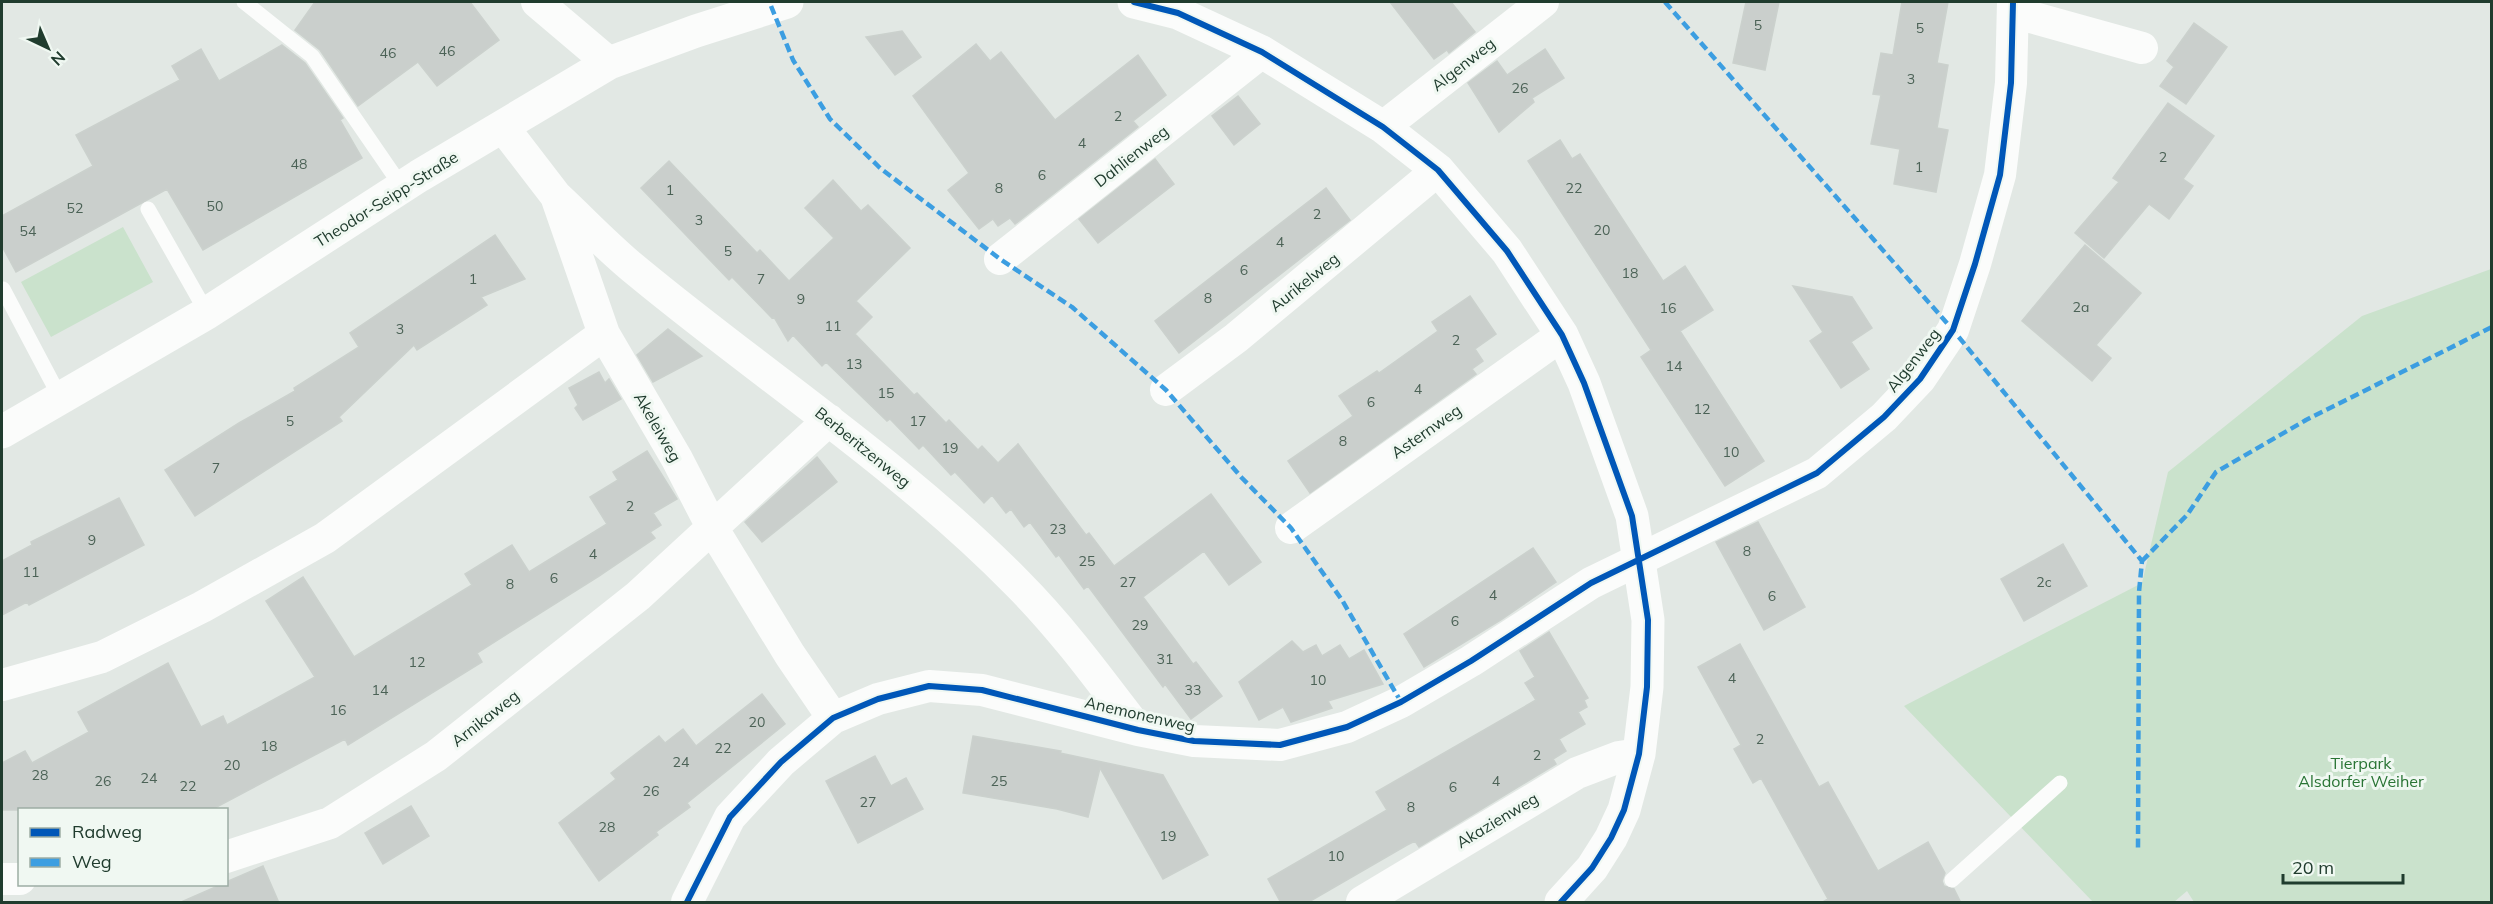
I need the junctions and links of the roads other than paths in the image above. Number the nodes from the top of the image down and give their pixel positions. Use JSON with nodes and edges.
{"nodes":[{"id":1,"x":244,"y":2,"type":"edge"},
{"id":2,"x":537,"y":2,"type":"edge"},
{"id":3,"x":787,"y":2,"type":"edge"},
{"id":4,"x":1134,"y":2,"type":"edge"},
{"id":5,"x":1543,"y":2,"type":"edge"},
{"id":6,"x":2013,"y":7,"type":"edge"},
{"id":7,"x":2142,"y":48,"type":"dead end"},
{"id":8,"x":1262,"y":52,"type":"junction"},
{"id":9,"x":609,"y":63,"type":"junction"},
{"id":10,"x":503,"y":127,"type":"junction"},
{"id":11,"x":1383,"y":127,"type":"junction"},
{"id":12,"x":1438,"y":170,"type":"junction"},
{"id":13,"x":402,"y":187,"type":"junction"},
{"id":14,"x":556,"y":196,"type":"junction"},
{"id":15,"x":148,"y":209,"type":"dead end"},
{"id":16,"x":1000,"y":259,"type":"dead end"},
{"id":17,"x":3,"y":289,"type":"edge"},
{"id":18,"x":207,"y":313,"type":"junction"},
{"id":19,"x":604,"y":334,"type":"junction"},
{"id":20,"x":1562,"y":335,"type":"junction"},
{"id":21,"x":1166,"y":390,"type":"dead end"},
{"id":22,"x":61,"y":399,"type":"junction"},
{"id":23,"x":829,"y":420,"type":"junction"},
{"id":24,"x":2,"y":432,"type":"edge"},
{"id":25,"x":1291,"y":528,"type":"dead end"},
{"id":26,"x":713,"y":529,"type":"junction"},
{"id":27,"x":1639,"y":558,"type":"junction"},
{"id":28,"x":2,"y":686,"type":"edge"},
{"id":29,"x":833,"y":718,"type":"junction"},
{"id":30,"x":1138,"y":730,"type":"junction"},
{"id":31,"x":1639,"y":753,"type":"junction"},
{"id":32,"x":2060,"y":783,"type":"dead end"},
{"id":33,"x":228,"y":856,"type":"edge"},
{"id":34,"x":2,"y":879,"type":"edge"},
{"id":35,"x":18,"y":879,"type":"edge"},
{"id":36,"x":1952,"y":880,"type":"dead end"},
{"id":37,"x":687,"y":903,"type":"edge"},
{"id":38,"x":1362,"y":903,"type":"edge"},
{"id":39,"x":1561,"y":903,"type":"edge"}],
"edges":[{"from":1,"to":13,"type":"lane"},
{"from":2,"to":9,"type":"street"},
{"from":3,"to":9,"type":"street","name":"Theodor-Seipp-Straße"},
{"from":4,"to":8,"type":"street"},
{"from":5,"to":11,"type":"street","name":"Algenweg"},
{"from":6,"to":7,"type":"street"},
{"from":6,"to":27,"type":"street","name":"Algenweg"},
{"from":8,"to":11,"type":"street"},
{"from":8,"to":16,"type":"street","name":"Dahlienweg"},
{"from":9,"to":10,"type":"street","name":"Theodor-Seipp-Straße"},
{"from":10,"to":13,"type":"street","name":"Theodor-Seipp-Straße"},
{"from":10,"to":14,"type":"street","name":"Akeleiweg"},
{"from":11,"to":12,"type":"street"},
{"from":12,"to":20,"type":"street"},
{"from":12,"to":21,"type":"street","name":"Aurikelweg"},
{"from":13,"to":18,"type":"street","name":"Theodor-Seipp-Straße"},
{"from":14,"to":19,"type":"street","name":"Akeleiweg"},
{"from":14,"to":23,"type":"street","name":"Berberitzenweg"},
{"from":15,"to":18,"type":"lane"},
{"from":17,"to":22,"type":"lane"},
{"from":18,"to":22,"type":"street","name":"Theodor-Seipp-Straße"},
{"from":19,"to":26,"type":"street","name":"Akeleiweg"},
{"from":19,"to":28,"type":"street"},
{"from":20,"to":25,"type":"street","name":"Asternweg"},
{"from":20,"to":27,"type":"street"},
{"from":22,"to":24,"type":"street","name":"Theodor-Seipp-Straße"},
{"from":23,"to":26,"type":"street","name":"Arnikaweg"},
{"from":23,"to":30,"type":"street","name":"Berberitzenweg"},
{"from":26,"to":29,"type":"street","name":"Akeleiweg"},
{"from":26,"to":33,"type":"street","name":"Arnikaweg"},
{"from":27,"to":30,"type":"street","name":"Anemonenweg"},
{"from":27,"to":31,"type":"street"},
{"from":29,"to":30,"type":"street","name":"Anemonenweg"},
{"from":29,"to":37,"type":"street","name":"Anemonenweg"},
{"from":31,"to":38,"type":"street","name":"Akazienweg"},
{"from":31,"to":39,"type":"street"},
{"from":32,"to":36,"type":"lane"},
{"from":34,"to":35,"type":"street"}]}
